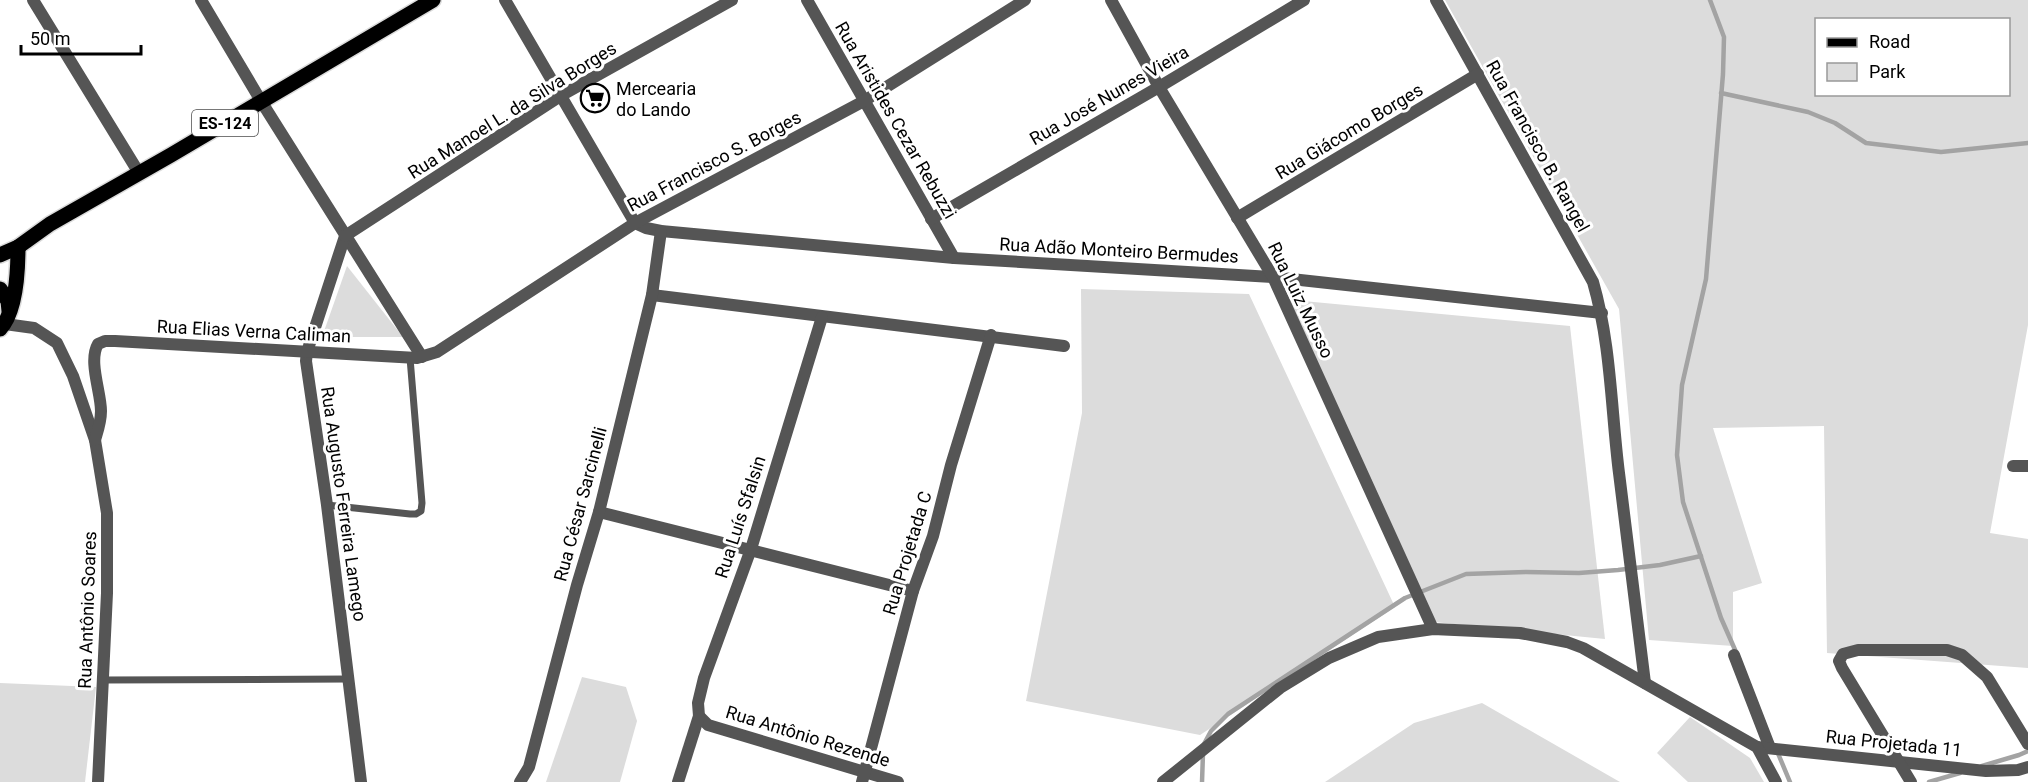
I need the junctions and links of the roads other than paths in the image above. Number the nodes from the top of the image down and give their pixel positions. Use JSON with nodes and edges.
{"nodes":[{"id":1,"x":33,"y":0,"type":"edge"},
{"id":2,"x":201,"y":0,"type":"edge"},
{"id":3,"x":433,"y":0,"type":"edge"},
{"id":4,"x":505,"y":0,"type":"edge"},
{"id":5,"x":732,"y":0,"type":"edge"},
{"id":6,"x":807,"y":0,"type":"edge"},
{"id":7,"x":1025,"y":0,"type":"edge"},
{"id":8,"x":1111,"y":0,"type":"edge"},
{"id":9,"x":1304,"y":0,"type":"edge"},
{"id":10,"x":1436,"y":0,"type":"edge"},
{"id":11,"x":1478,"y":74,"type":"junction"},
{"id":12,"x":1159,"y":87,"type":"junction"},
{"id":13,"x":562,"y":95,"type":"junction"},
{"id":14,"x":864,"y":100,"type":"junction"},
{"id":15,"x":261,"y":101,"type":"junction"},
{"id":16,"x":139,"y":173,"type":"junction"},
{"id":17,"x":930,"y":219,"type":"junction"},
{"id":18,"x":1238,"y":219,"type":"junction"},
{"id":19,"x":635,"y":223,"type":"junction"},
{"id":20,"x":661,"y":231,"type":"junction"},
{"id":21,"x":345,"y":237,"type":"junction"},
{"id":22,"x":18,"y":247,"type":"junction"},
{"id":23,"x":0,"y":255,"type":"edge"},
{"id":24,"x":954,"y":258,"type":"junction"},
{"id":25,"x":1273,"y":277,"type":"junction"},
{"id":26,"x":0,"y":289,"type":"edge"},
{"id":27,"x":652,"y":295,"type":"junction"},
{"id":28,"x":1602,"y":313,"type":"junction"},
{"id":29,"x":822,"y":317,"type":"junction"},
{"id":30,"x":5,"y":322,"type":"edge"},
{"id":31,"x":991,"y":335,"type":"junction"},
{"id":32,"x":1064,"y":346,"type":"dead end"},
{"id":33,"x":307,"y":352,"type":"junction"},
{"id":34,"x":94,"y":357,"type":"joint"},
{"id":35,"x":416,"y":357,"type":"junction"},
{"id":36,"x":94,"y":440,"type":"junction"},
{"id":37,"x":2013,"y":466,"type":"dead end"},
{"id":38,"x":2028,"y":466,"type":"edge"},
{"id":39,"x":327,"y":505,"type":"junction"},
{"id":40,"x":599,"y":512,"type":"junction"},
{"id":41,"x":751,"y":549,"type":"junction"},
{"id":42,"x":913,"y":591,"type":"junction"},
{"id":43,"x":1433,"y":629,"type":"junction"},
{"id":44,"x":1734,"y":655,"type":"dead end"},
{"id":45,"x":348,"y":679,"type":"junction"},
{"id":46,"x":104,"y":680,"type":"junction"},
{"id":47,"x":1645,"y":683,"type":"junction"},
{"id":48,"x":704,"y":720,"type":"junction"},
{"id":49,"x":2028,"y":744,"type":"edge"},
{"id":50,"x":1763,"y":747,"type":"junction"},
{"id":51,"x":1900,"y":763,"type":"junction"},
{"id":52,"x":2028,"y":768,"type":"edge"},
{"id":53,"x":864,"y":776,"type":"edge"},
{"id":54,"x":98,"y":782,"type":"edge"},
{"id":55,"x":361,"y":782,"type":"edge"},
{"id":56,"x":519,"y":782,"type":"edge"},
{"id":57,"x":678,"y":782,"type":"edge"},
{"id":58,"x":898,"y":782,"type":"edge"},
{"id":59,"x":1163,"y":782,"type":"edge"},
{"id":60,"x":1776,"y":782,"type":"edge"},
{"id":61,"x":1911,"y":782,"type":"edge"}],
"edges":[{"from":1,"to":16,"type":"street"},
{"from":2,"to":15,"type":"street"},
{"from":3,"to":15,"type":"main road","number":"ES-124"},
{"from":4,"to":13,"type":"street"},
{"from":5,"to":13,"type":"street","name":"Rua Manoel L. da Silva Borges"},
{"from":6,"to":14,"type":"street","name":"Rua Aristides Cezar Rebuzzi"},
{"from":7,"to":14,"type":"street","name":"Rua Francisco S. Borges"},
{"from":8,"to":12,"type":"street","name":"Rua Luiz Musso"},
{"from":9,"to":12,"type":"street","name":"Rua José Nunes Vieira"},
{"from":10,"to":11,"type":"street","name":"Rua Francisco B. Rangel"},
{"from":11,"to":18,"type":"street","name":"Rua Giácomo Borges"},
{"from":11,"to":28,"type":"street","name":"Rua Francisco B. Rangel"},
{"from":12,"to":17,"type":"street","name":"Rua José Nunes Vieira"},
{"from":12,"to":18,"type":"street","name":"Rua Luiz Musso"},
{"from":13,"to":19,"type":"street"},
{"from":13,"to":21,"type":"street","name":"Rua Manoel L. da Silva Borges"},
{"from":14,"to":17,"type":"street","name":"Rua Aristides Cezar Rebuzzi"},
{"from":14,"to":19,"type":"street","name":"Rua Francisco S. Borges"},
{"from":15,"to":16,"type":"main road","number":"ES-124"},
{"from":15,"to":21,"type":"street"},
{"from":16,"to":22,"type":"main road","number":"ES-124"},
{"from":17,"to":24,"type":"street","name":"Rua Aristides Cezar Rebuzzi"},
{"from":18,"to":25,"type":"street","name":"Rua Luiz Musso"},
{"from":19,"to":20,"type":"street","name":"Rua Adão Monteiro Bermudes"},
{"from":19,"to":35,"type":"street","name":"Rua Francisco S. Borges"},
{"from":20,"to":24,"type":"street","name":"Rua Adão Monteiro Bermudes"},
{"from":20,"to":27,"type":"street","name":"Rua César Sarcinelli"},
{"from":21,"to":33,"type":"street","name":"Rua Augusto Ferreira Lamego"},
{"from":21,"to":35,"type":"street"},
{"from":22,"to":23,"type":"main road","number":"ES-124"},
{"from":22,"to":30,"type":"main road"},
{"from":24,"to":25,"type":"street","name":"Rua Adão Monteiro Bermudes"},
{"from":25,"to":28,"type":"street","name":"Rua Adão Monteiro Bermudes"},
{"from":25,"to":43,"type":"street","name":"Rua Luiz Musso"},
{"from":26,"to":30,"type":"main road"},
{"from":27,"to":29,"type":"street"},
{"from":27,"to":40,"type":"street","name":"Rua César Sarcinelli"},
{"from":28,"to":47,"type":"street","name":"Rua Francisco B. Rangel"},
{"from":29,"to":31,"type":"street"},
{"from":29,"to":41,"type":"street","name":"Rua Luís Sfalsin"},
{"from":30,"to":36,"type":"street","name":"Rua Antônio Soares"},
{"from":31,"to":32,"type":"street"},
{"from":31,"to":42,"type":"street","name":"Rua Projetada C"},
{"from":33,"to":34,"type":"street","name":"Rua Elias Verna Caliman"},
{"from":33,"to":35,"type":"street","name":"Rua Elias Verna Caliman"},
{"from":33,"to":39,"type":"street","name":"Rua Augusto Ferreira Lamego"},
{"from":34,"to":36,"type":"street","name":"Rua Antônio Soares"},
{"from":35,"to":39,"type":"lane"},
{"from":36,"to":46,"type":"street","name":"Rua Antônio Soares"},
{"from":37,"to":38,"type":"street"},
{"from":39,"to":45,"type":"street","name":"Rua Augusto Ferreira Lamego"},
{"from":40,"to":41,"type":"street"},
{"from":40,"to":56,"type":"street","name":"Rua César Sarcinelli"},
{"from":41,"to":42,"type":"street"},
{"from":41,"to":48,"type":"street","name":"Rua Luís Sfalsin"},
{"from":42,"to":53,"type":"street","name":"Rua Projetada C"},
{"from":43,"to":47,"type":"street"},
{"from":43,"to":59,"type":"street"},
{"from":44,"to":50,"type":"street"},
{"from":45,"to":46,"type":"lane"},
{"from":45,"to":55,"type":"street","name":"Rua Augusto Ferreira Lamego"},
{"from":46,"to":54,"type":"street","name":"Rua Antônio Soares"},
{"from":47,"to":50,"type":"street"},
{"from":48,"to":53,"type":"street","name":"Rua Antônio Rezende"},
{"from":48,"to":57,"type":"street","name":"Rua Luís Sfalsin"},
{"from":49,"to":51,"type":"street"},
{"from":50,"to":51,"type":"street","name":"Rua Projetada 11"},
{"from":50,"to":60,"type":"street"},
{"from":51,"to":52,"type":"street","name":"Rua Projetada 11"},
{"from":51,"to":61,"type":"street"},
{"from":53,"to":58,"type":"street","name":"Rua Antônio Rezende"}]}
